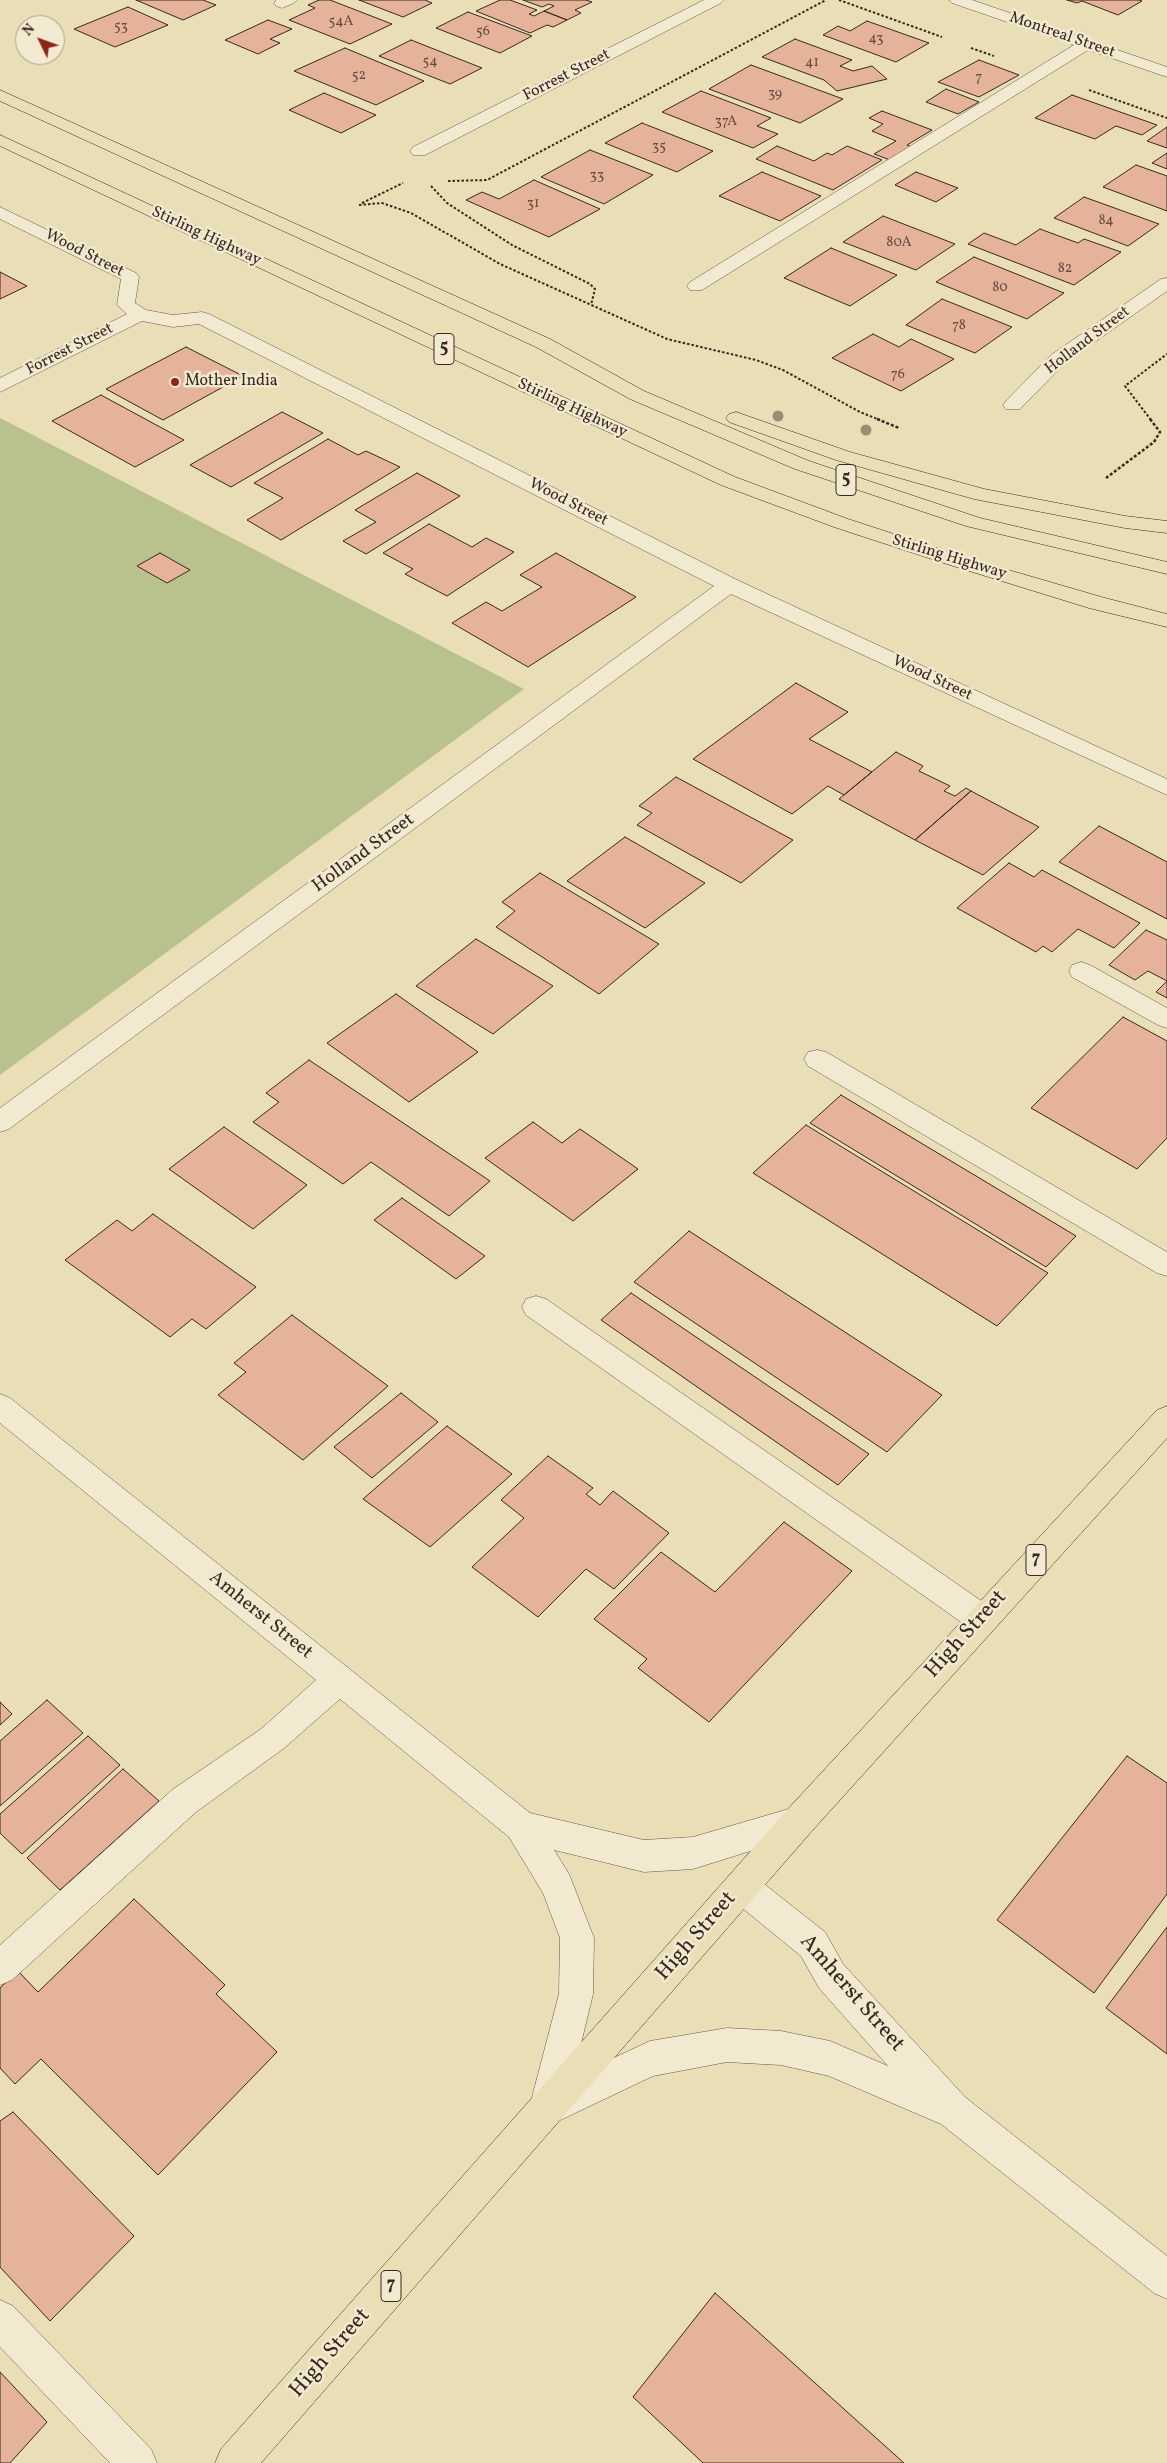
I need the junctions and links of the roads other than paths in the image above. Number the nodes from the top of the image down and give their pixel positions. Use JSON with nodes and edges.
{"nodes":[{"id":1,"x":716,"y":0,"type":"edge"},
{"id":2,"x":957,"y":0,"type":"edge"},
{"id":3,"x":1087,"y":44,"type":"junction"},
{"id":4,"x":1167,"y":72,"type":"edge"},
{"id":5,"x":0,"y":95,"type":"edge"},
{"id":6,"x":0,"y":140,"type":"edge"},
{"id":7,"x":419,"y":151,"type":"road end"},
{"id":8,"x":0,"y":212,"type":"edge"},
{"id":9,"x":1167,"y":283,"type":"edge"},
{"id":10,"x":696,"y":286,"type":"dead end"},
{"id":11,"x":140,"y":314,"type":"junction"},
{"id":12,"x":543,"y":343,"type":"junction"},
{"id":13,"x":0,"y":386,"type":"edge"},
{"id":14,"x":1013,"y":405,"type":"dead end"},
{"id":15,"x":1167,"y":527,"type":"edge"},
{"id":16,"x":1167,"y":568,"type":"edge"},
{"id":17,"x":728,"y":585,"type":"junction"},
{"id":18,"x":1167,"y":621,"type":"edge"},
{"id":19,"x":1167,"y":788,"type":"edge"},
{"id":20,"x":1081,"y":971,"type":"dead end"},
{"id":21,"x":1167,"y":1019,"type":"edge"},
{"id":22,"x":817,"y":1059,"type":"dead end"},
{"id":23,"x":0,"y":1122,"type":"edge"},
{"id":24,"x":1167,"y":1265,"type":"edge"},
{"id":25,"x":536,"y":1307,"type":"dead end"},
{"id":26,"x":0,"y":1406,"type":"edge"},
{"id":27,"x":1167,"y":1418,"type":"edge"},
{"id":28,"x":982,"y":1619,"type":"junction"},
{"id":29,"x":339,"y":1680,"type":"junction"},
{"id":30,"x":800,"y":1821,"type":"junction"},
{"id":31,"x":521,"y":1826,"type":"junction"},
{"id":32,"x":742,"y":1886,"type":"junction"},
{"id":33,"x":0,"y":1968,"type":"edge"},
{"id":34,"x":547,"y":2108,"type":"junction"},
{"id":35,"x":952,"y":2110,"type":"junction"},
{"id":36,"x":1167,"y":2280,"type":"edge"},
{"id":37,"x":0,"y":2319,"type":"edge"},
{"id":38,"x":137,"y":2463,"type":"edge"},
{"id":39,"x":235,"y":2463,"type":"edge"}],
"edges":[{"from":1,"to":7,"type":"street","name":"Forrest Street"},
{"from":2,"to":3,"type":"street","name":"Montreal Street"},
{"from":3,"to":4,"type":"street","name":"Montreal Street"},
{"from":3,"to":10,"type":"street"},
{"from":5,"to":12,"type":"main road","number":"5"},
{"from":6,"to":18,"type":"main road","name":"Stirling Highway","number":"5"},
{"from":8,"to":11,"type":"street","name":"Wood Street"},
{"from":9,"to":14,"type":"street","name":"Holland Street"},
{"from":11,"to":13,"type":"street","name":"Forrest Street"},
{"from":11,"to":17,"type":"street","name":"Wood Street"},
{"from":12,"to":15,"type":"main road"},
{"from":12,"to":16,"type":"main road","number":"5"},
{"from":17,"to":19,"type":"street","name":"Wood Street"},
{"from":17,"to":23,"type":"street","name":"Holland Street"},
{"from":20,"to":21,"type":"street"},
{"from":22,"to":24,"type":"street"},
{"from":25,"to":28,"type":"street"},
{"from":26,"to":29,"type":"street","name":"Amherst Street"},
{"from":27,"to":28,"type":"main road","name":"High Street","number":"7"},
{"from":28,"to":30,"type":"main road","name":"High Street","number":"7"},
{"from":29,"to":31,"type":"street","name":"Amherst Street"},
{"from":29,"to":33,"type":"street"},
{"from":30,"to":31,"type":"street","name":"Amherst Street"},
{"from":30,"to":32,"type":"main road","name":"High Street","number":"7"},
{"from":31,"to":34,"type":"street","name":"Amherst Street"},
{"from":32,"to":34,"type":"main road","name":"High Street","number":"7"},
{"from":32,"to":35,"type":"street","name":"Amherst Street"},
{"from":34,"to":35,"type":"street","name":"Amherst Street"},
{"from":34,"to":39,"type":"main road","name":"High Street","number":"7"},
{"from":35,"to":36,"type":"street","name":"Amherst Street"},
{"from":37,"to":38,"type":"street"}]}
